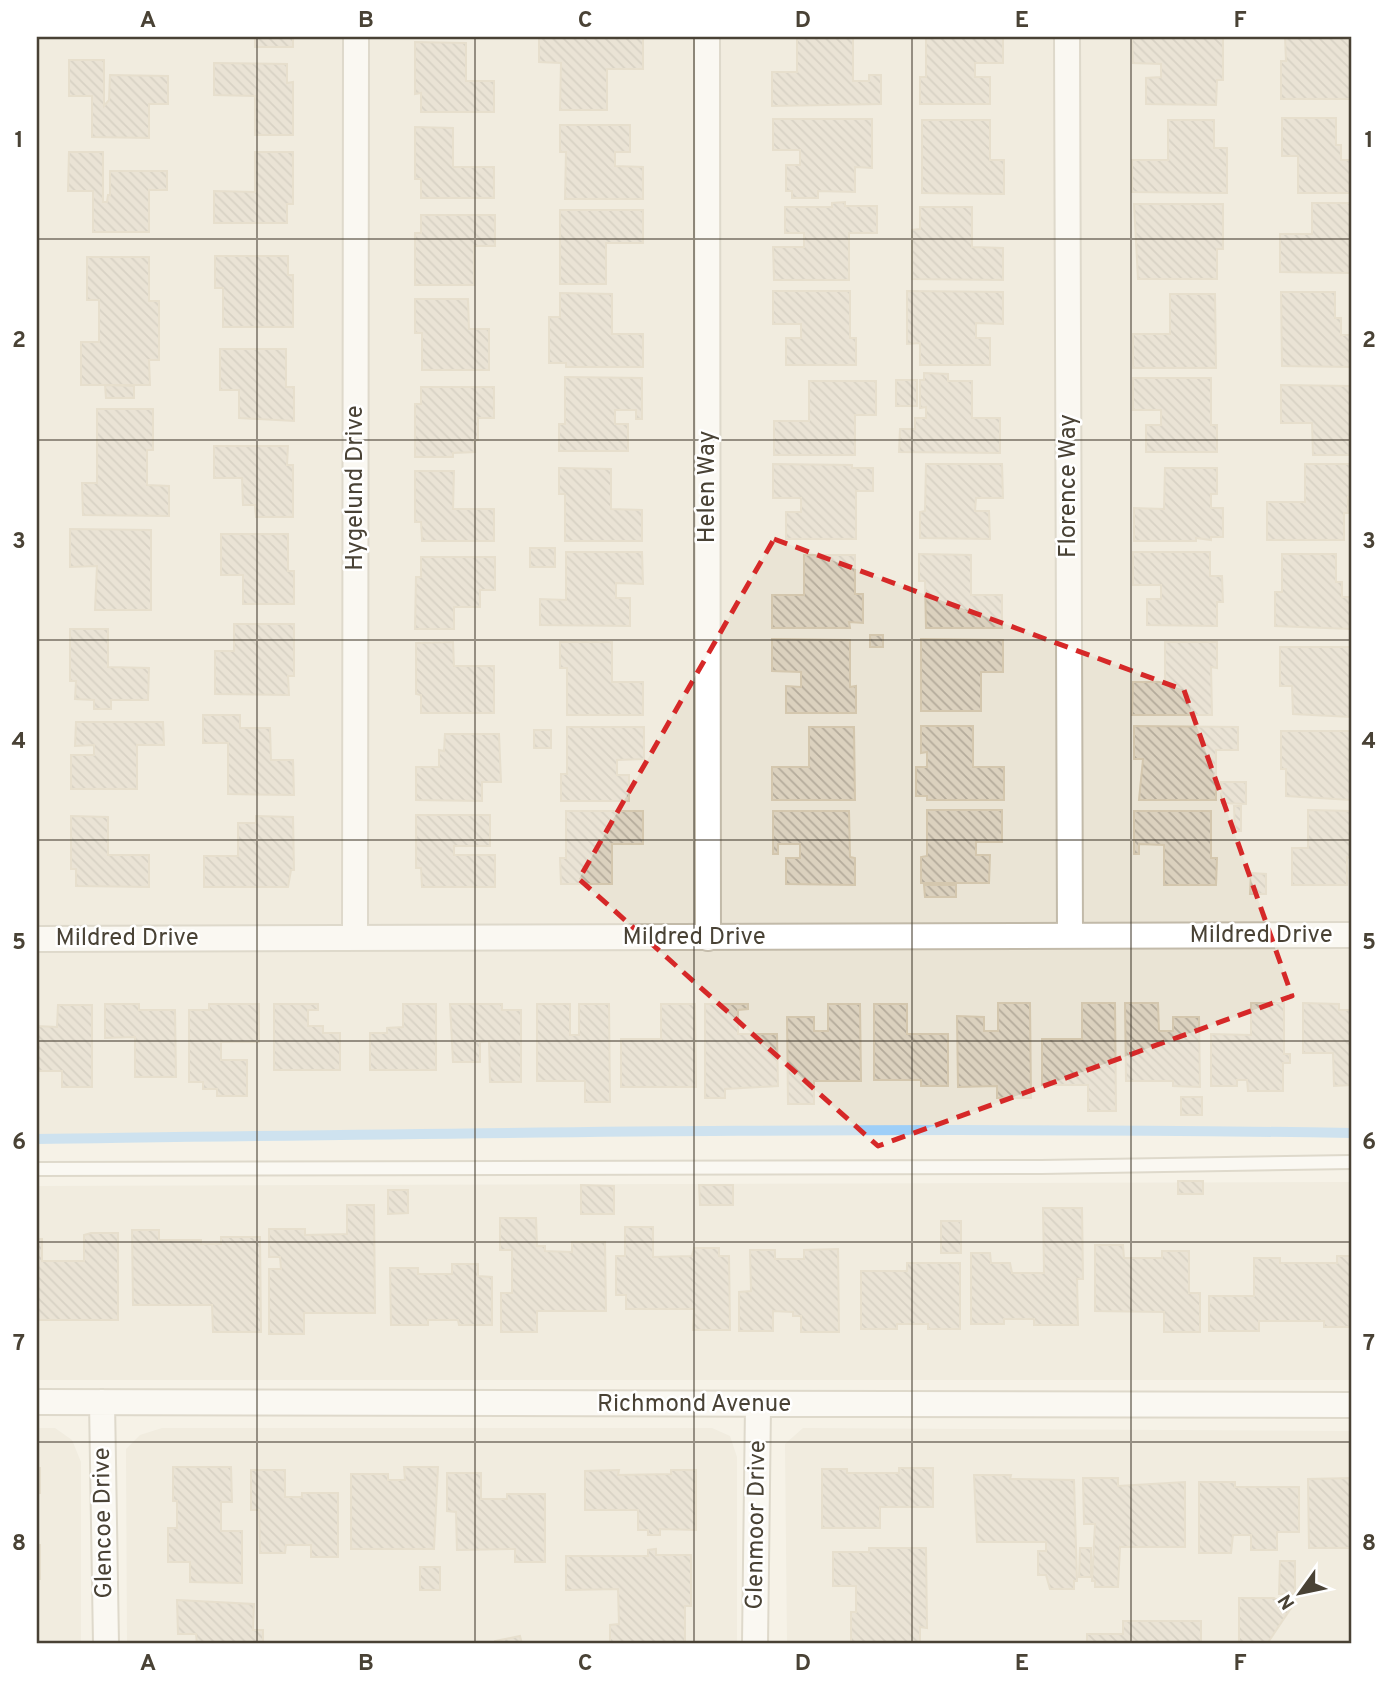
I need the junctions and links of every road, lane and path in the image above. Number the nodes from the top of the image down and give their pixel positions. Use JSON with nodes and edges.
{"nodes":[{"id":1,"x":356,"y":37,"type":"edge"},
{"id":2,"x":707,"y":37,"type":"edge"},
{"id":3,"x":1067,"y":37,"type":"edge"},
{"id":4,"x":1351,"y":935,"type":"edge"},
{"id":5,"x":1070,"y":936,"type":"junction"},
{"id":6,"x":355,"y":938,"type":"junction"},
{"id":7,"x":708,"y":938,"type":"junction"},
{"id":8,"x":37,"y":939,"type":"edge"},
{"id":9,"x":1351,"y":1161,"type":"edge"},
{"id":10,"x":37,"y":1170,"type":"edge"},
{"id":11,"x":37,"y":1402,"type":"edge"},
{"id":12,"x":102,"y":1402,"type":"junction"},
{"id":13,"x":1351,"y":1405,"type":"edge"},
{"id":14,"x":758,"y":1406,"type":"junction"},
{"id":15,"x":106,"y":1644,"type":"edge"},
{"id":16,"x":755,"y":1644,"type":"edge"}],
"edges":[{"from":1,"to":6,"type":"street","name":"Hygelund Drive"},
{"from":2,"to":7,"type":"street","name":"Helen Way"},
{"from":3,"to":5,"type":"street","name":"Florence Way"},
{"from":4,"to":5,"type":"street","name":"Mildred Drive"},
{"from":5,"to":7,"type":"street","name":"Mildred Drive"},
{"from":6,"to":7,"type":"street","name":"Mildred Drive"},
{"from":6,"to":8,"type":"street","name":"Mildred Drive"},
{"from":9,"to":10,"type":"lane"},
{"from":11,"to":12,"type":"street","name":"Richmond Avenue"},
{"from":12,"to":14,"type":"street","name":"Richmond Avenue"},
{"from":12,"to":15,"type":"street","name":"Glencoe Drive"},
{"from":13,"to":14,"type":"street","name":"Richmond Avenue"},
{"from":14,"to":16,"type":"street","name":"Glenmoor Drive"}]}
